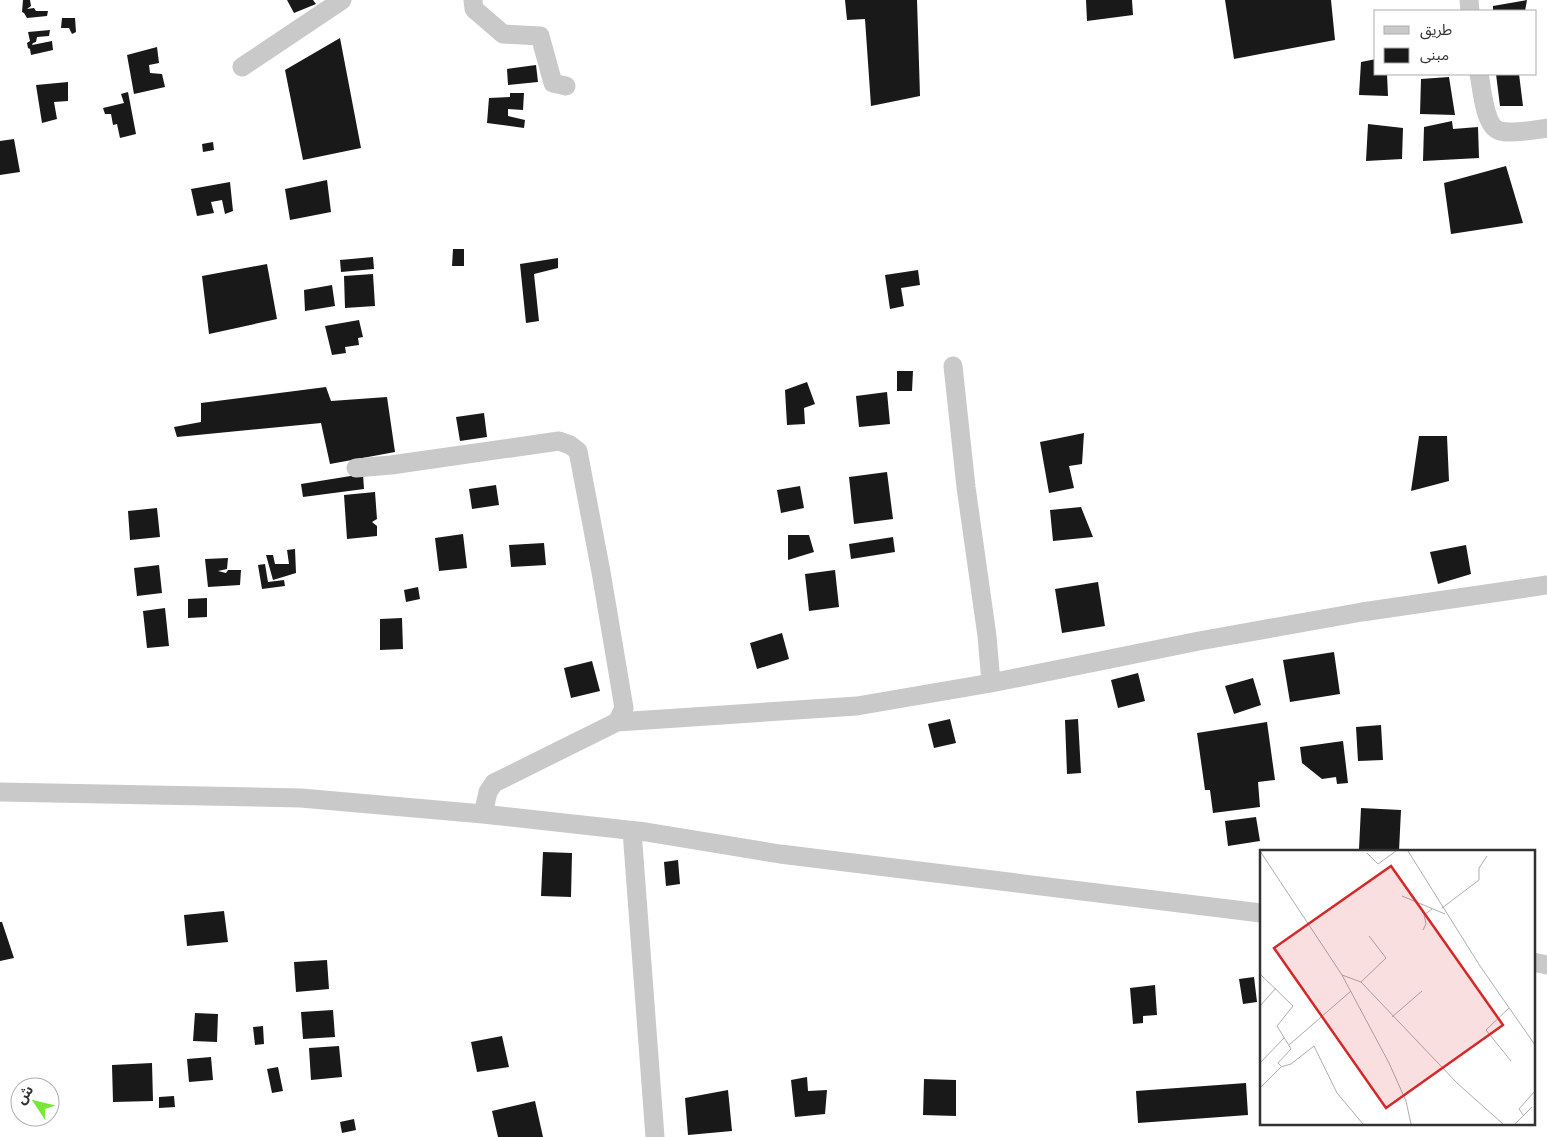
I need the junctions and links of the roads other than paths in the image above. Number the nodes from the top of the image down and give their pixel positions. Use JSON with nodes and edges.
{"nodes":[{"id":1,"x":342,"y":0,"type":"edge"},
{"id":2,"x":473,"y":0,"type":"edge"},
{"id":3,"x":242,"y":67,"type":"dead end"},
{"id":4,"x":1479,"y":75,"type":"edge"},
{"id":5,"x":566,"y":86,"type":"dead end"},
{"id":6,"x":1547,"y":128,"type":"edge"},
{"id":7,"x":953,"y":366,"type":"dead end"},
{"id":8,"x":356,"y":468,"type":"dead end"},
{"id":9,"x":1547,"y":585,"type":"edge"},
{"id":10,"x":991,"y":682,"type":"junction"},
{"id":11,"x":617,"y":722,"type":"junction"},
{"id":12,"x":0,"y":792,"type":"edge"},
{"id":13,"x":483,"y":814,"type":"junction"},
{"id":14,"x":632,"y":831,"type":"junction"},
{"id":15,"x":1260,"y":913,"type":"edge"},
{"id":16,"x":1534,"y":962,"type":"edge"},
{"id":17,"x":1547,"y":965,"type":"edge"},
{"id":18,"x":654,"y":1137,"type":"edge"}],
"edges":[{"from":1,"to":3,"type":"street"},
{"from":2,"to":5,"type":"street"},
{"from":4,"to":6,"type":"street"},
{"from":7,"to":10,"type":"street"},
{"from":8,"to":11,"type":"street"},
{"from":9,"to":10,"type":"street"},
{"from":10,"to":11,"type":"street"},
{"from":11,"to":13,"type":"street"},
{"from":12,"to":13,"type":"street"},
{"from":13,"to":14,"type":"street"},
{"from":14,"to":15,"type":"street"},
{"from":14,"to":18,"type":"street"},
{"from":16,"to":17,"type":"street"}]}
